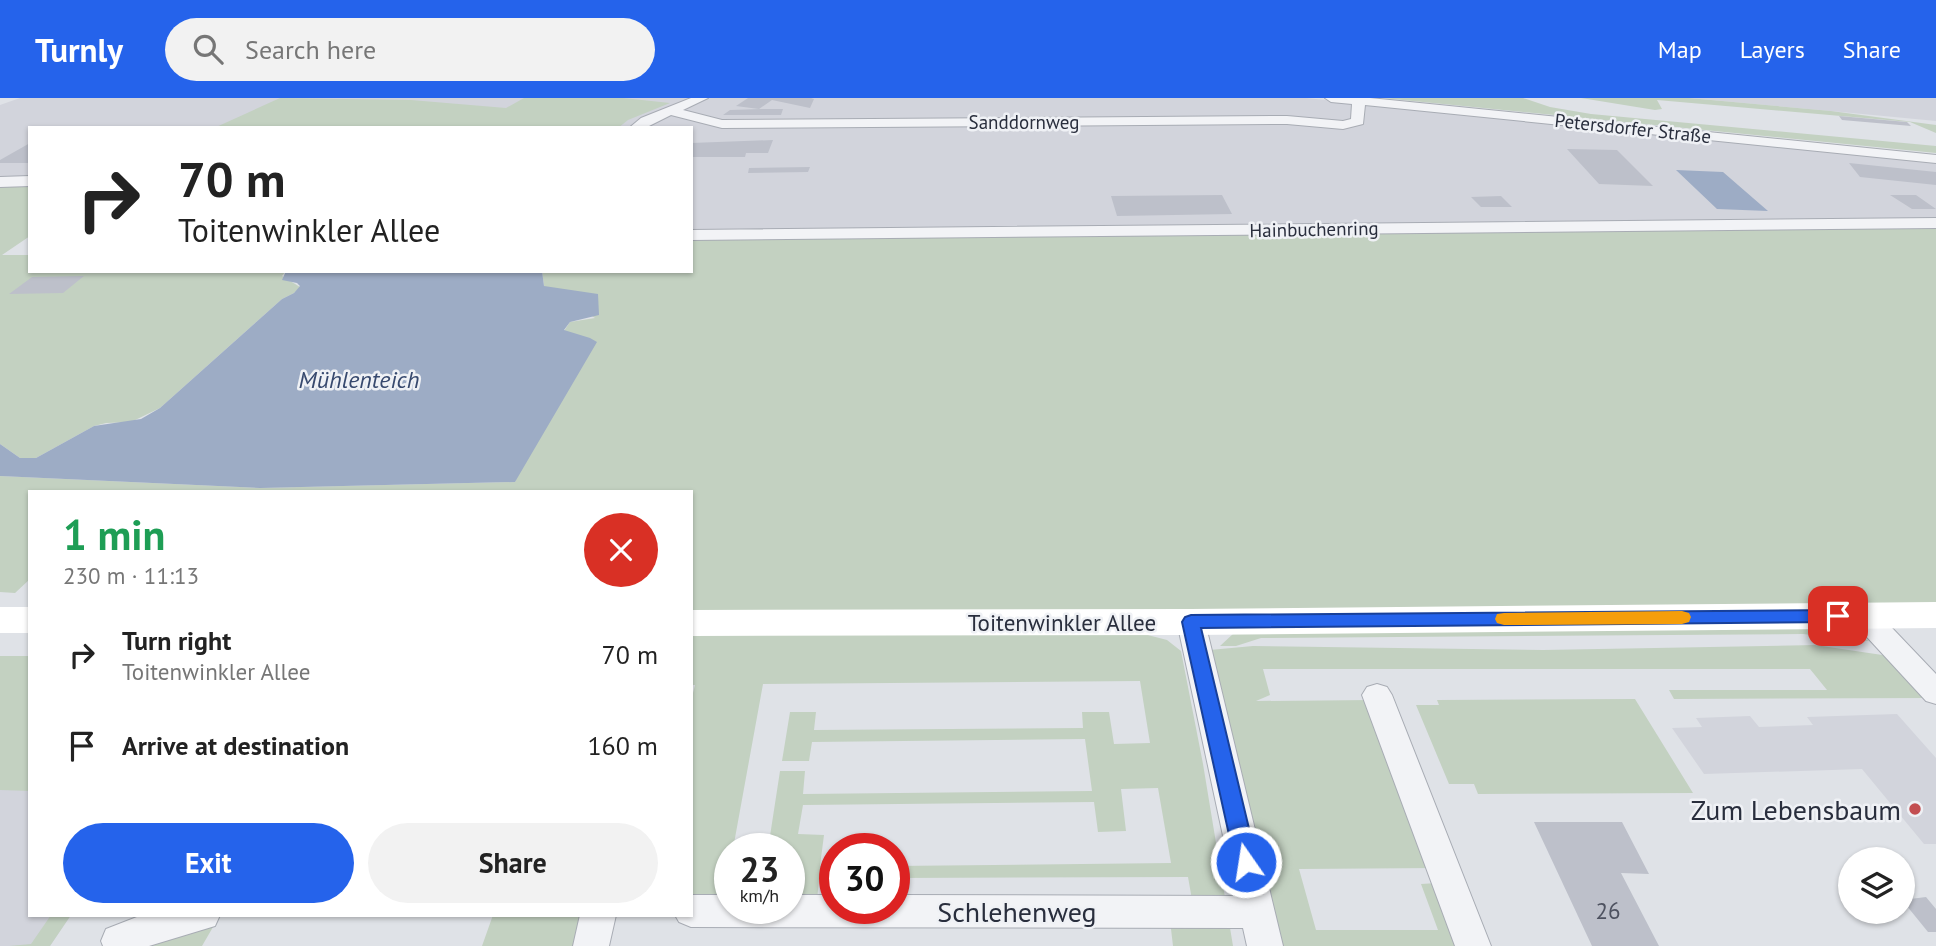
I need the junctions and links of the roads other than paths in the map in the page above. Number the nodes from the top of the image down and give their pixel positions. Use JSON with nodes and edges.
{"nodes":[{"id":1,"x":702,"y":98,"type":"edge"},
{"id":2,"x":1331,"y":98,"type":"edge"},
{"id":3,"x":1359,"y":101,"type":"junction"},
{"id":4,"x":670,"y":111,"type":"junction"},
{"id":5,"x":640,"y":126,"type":"edge"},
{"id":6,"x":1936,"y":159,"type":"edge"},
{"id":7,"x":28,"y":181,"type":"edge"},
{"id":8,"x":0,"y":182,"type":"edge"},
{"id":9,"x":1936,"y":223,"type":"edge"},
{"id":10,"x":693,"y":235,"type":"edge"},
{"id":11,"x":1936,"y":615,"type":"edge"},
{"id":12,"x":1864,"y":616,"type":"junction"},
{"id":13,"x":0,"y":620,"type":"edge"},
{"id":14,"x":28,"y":620,"type":"edge"},
{"id":15,"x":693,"y":622,"type":"edge"},
{"id":16,"x":1191,"y":622,"type":"junction"},
{"id":17,"x":1936,"y":693,"type":"edge"},
{"id":18,"x":1377,"y":695,"type":"dead end"},
{"id":19,"x":693,"y":911,"type":"edge"},
{"id":20,"x":1258,"y":912,"type":"junction"},
{"id":21,"x":193,"y":917,"type":"edge"},
{"id":22,"x":598,"y":917,"type":"edge"},
{"id":23,"x":121,"y":934,"type":"edge"},
{"id":24,"x":591,"y":946,"type":"edge"},
{"id":25,"x":1265,"y":946,"type":"edge"},
{"id":26,"x":1473,"y":946,"type":"edge"}],
"edges":[{"from":1,"to":4,"type":"street"},
{"from":2,"to":3,"type":"street","name":"Petersdorfer Straße"},
{"from":3,"to":4,"type":"street","name":"Sanddornweg"},
{"from":3,"to":6,"type":"street","name":"Petersdorfer Straße"},
{"from":4,"to":5,"type":"street"},
{"from":7,"to":8,"type":"street"},
{"from":9,"to":10,"type":"street","name":"Hainbuchenring"},
{"from":11,"to":12,"type":"street","name":"Toitenwinkler Allee"},
{"from":12,"to":16,"type":"street","name":"Toitenwinkler Allee"},
{"from":12,"to":17,"type":"street"},
{"from":13,"to":14,"type":"street"},
{"from":15,"to":16,"type":"street","name":"Toitenwinkler Allee"},
{"from":16,"to":20,"type":"street"},
{"from":18,"to":26,"type":"street"},
{"from":19,"to":20,"type":"street","name":"Schlehenweg"},
{"from":20,"to":25,"type":"street"},
{"from":21,"to":23,"type":"street"},
{"from":22,"to":24,"type":"street"}]}
